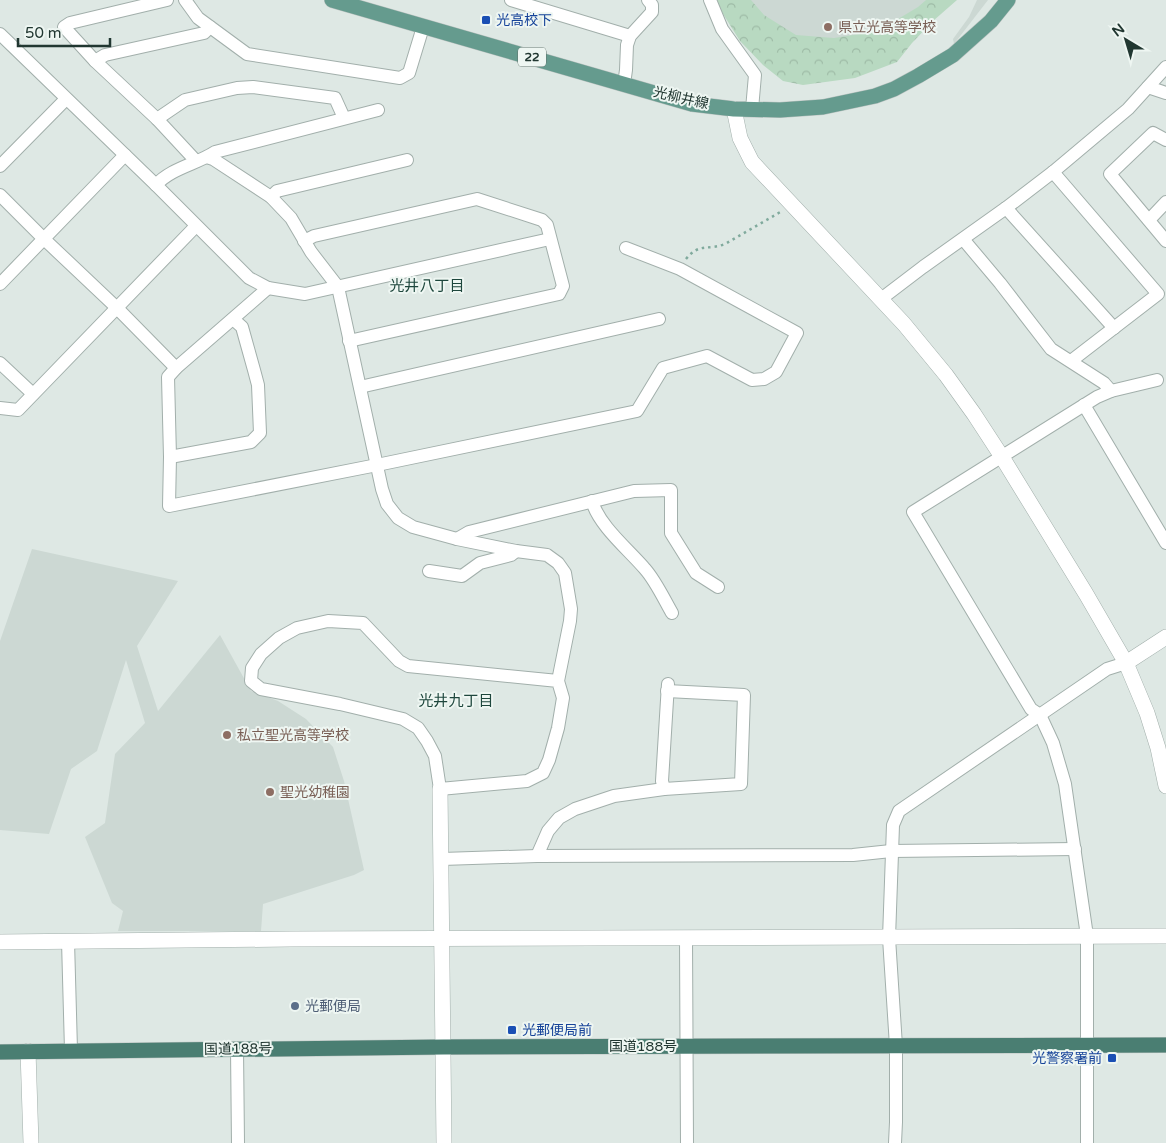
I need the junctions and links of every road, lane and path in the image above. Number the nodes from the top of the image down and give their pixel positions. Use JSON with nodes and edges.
{"nodes":[{"id":1,"x":167,"y":0,"type":"edge"},
{"id":2,"x":185,"y":0,"type":"edge"},
{"id":3,"x":332,"y":0,"type":"edge"},
{"id":4,"x":511,"y":0,"type":"edge"},
{"id":5,"x":648,"y":0,"type":"edge"},
{"id":6,"x":710,"y":0,"type":"edge"},
{"id":7,"x":1008,"y":0,"type":"edge"},
{"id":8,"x":210,"y":27,"type":"junction"},
{"id":9,"x":423,"y":27,"type":"junction"},
{"id":10,"x":0,"y":34,"type":"edge"},
{"id":11,"x":630,"y":36,"type":"junction"},
{"id":12,"x":95,"y":61,"type":"junction"},
{"id":13,"x":1166,"y":66,"type":"edge"},
{"id":14,"x":624,"y":84,"type":"junction"},
{"id":15,"x":1148,"y":87,"type":"junction"},
{"id":16,"x":1166,"y":93,"type":"edge"},
{"id":17,"x":66,"y":100,"type":"junction"},
{"id":18,"x":734,"y":109,"type":"junction"},
{"id":19,"x":752,"y":109,"type":"junction"},
{"id":20,"x":378,"y":110,"type":"dead end"},
{"id":21,"x":344,"y":118,"type":"junction"},
{"id":22,"x":157,"y":119,"type":"junction"},
{"id":23,"x":1166,"y":140,"type":"edge"},
{"id":24,"x":125,"y":155,"type":"junction"},
{"id":25,"x":202,"y":159,"type":"junction"},
{"id":26,"x":407,"y":160,"type":"dead end"},
{"id":27,"x":0,"y":166,"type":"edge"},
{"id":28,"x":1053,"y":172,"type":"junction"},
{"id":29,"x":156,"y":185,"type":"junction"},
{"id":30,"x":0,"y":195,"type":"edge"},
{"id":31,"x":270,"y":196,"type":"junction"},
{"id":32,"x":1166,"y":202,"type":"edge"},
{"id":33,"x":791,"y":203,"type":"junction"},
{"id":34,"x":1006,"y":208,"type":"junction"},
{"id":35,"x":1148,"y":220,"type":"junction"},
{"id":36,"x":196,"y":226,"type":"junction"},
{"id":37,"x":43,"y":238,"type":"junction"},
{"id":38,"x":550,"y":239,"type":"junction"},
{"id":39,"x":963,"y":239,"type":"junction"},
{"id":40,"x":304,"y":241,"type":"junction"},
{"id":41,"x":1166,"y":241,"type":"edge"},
{"id":42,"x":626,"y":248,"type":"dead end"},
{"id":43,"x":680,"y":268,"type":"junction"},
{"id":44,"x":0,"y":284,"type":"edge"},
{"id":45,"x":338,"y":287,"type":"junction"},
{"id":46,"x":268,"y":288,"type":"junction"},
{"id":47,"x":881,"y":299,"type":"junction"},
{"id":48,"x":117,"y":308,"type":"junction"},
{"id":49,"x":234,"y":319,"type":"junction"},
{"id":50,"x":659,"y":320,"type":"dead end"},
{"id":51,"x":1114,"y":328,"type":"junction"},
{"id":52,"x":350,"y":341,"type":"junction"},
{"id":53,"x":1071,"y":361,"type":"junction"},
{"id":54,"x":0,"y":363,"type":"edge"},
{"id":55,"x":176,"y":368,"type":"junction"},
{"id":56,"x":1157,"y":380,"type":"dead end"},
{"id":57,"x":360,"y":387,"type":"junction"},
{"id":58,"x":1111,"y":391,"type":"junction"},
{"id":59,"x":33,"y":394,"type":"junction"},
{"id":60,"x":1084,"y":405,"type":"junction"},
{"id":61,"x":0,"y":408,"type":"edge"},
{"id":62,"x":170,"y":457,"type":"junction"},
{"id":63,"x":1002,"y":457,"type":"junction"},
{"id":64,"x":377,"y":465,"type":"junction"},
{"id":65,"x":592,"y":502,"type":"junction"},
{"id":66,"x":457,"y":539,"type":"junction"},
{"id":67,"x":1166,"y":543,"type":"edge"},
{"id":68,"x":516,"y":551,"type":"junction"},
{"id":69,"x":428,"y":571,"type":"dead end"},
{"id":70,"x":718,"y":587,"type":"dead end"},
{"id":71,"x":672,"y":613,"type":"dead end"},
{"id":72,"x":1166,"y":637,"type":"edge"},
{"id":73,"x":1126,"y":663,"type":"junction"},
{"id":74,"x":558,"y":681,"type":"junction"},
{"id":75,"x":1040,"y":715,"type":"junction"},
{"id":76,"x":1166,"y":786,"type":"edge"},
{"id":77,"x":440,"y":789,"type":"junction"},
{"id":78,"x":664,"y":789,"type":"junction"},
{"id":79,"x":1075,"y":849,"type":"junction"},
{"id":80,"x":892,"y":851,"type":"junction"},
{"id":81,"x":537,"y":856,"type":"junction"},
{"id":82,"x":442,"y":858,"type":"junction"},
{"id":83,"x":1087,"y":936,"type":"junction"},
{"id":84,"x":1166,"y":936,"type":"edge"},
{"id":85,"x":686,"y":938,"type":"junction"},
{"id":86,"x":889,"y":938,"type":"junction"},
{"id":87,"x":442,"y":939,"type":"junction"},
{"id":88,"x":68,"y":941,"type":"junction"},
{"id":89,"x":0,"y":942,"type":"edge"},
{"id":90,"x":1166,"y":1044,"type":"edge"},
{"id":91,"x":1087,"y":1045,"type":"junction"},
{"id":92,"x":686,"y":1046,"type":"junction"},
{"id":93,"x":896,"y":1046,"type":"junction"},
{"id":94,"x":443,"y":1047,"type":"junction"},
{"id":95,"x":237,"y":1049,"type":"junction"},
{"id":96,"x":71,"y":1050,"type":"junction"},
{"id":97,"x":0,"y":1052,"type":"edge"},
{"id":98,"x":28,"y":1052,"type":"junction"},
{"id":99,"x":31,"y":1143,"type":"edge"},
{"id":100,"x":238,"y":1143,"type":"edge"},
{"id":101,"x":444,"y":1143,"type":"edge"},
{"id":102,"x":687,"y":1143,"type":"edge"},
{"id":103,"x":895,"y":1143,"type":"edge"},
{"id":104,"x":1087,"y":1143,"type":"edge"}],
"edges":[{"from":1,"to":12,"type":"street"},
{"from":2,"to":8,"type":"street"},
{"from":3,"to":9,"type":"main road","name":"光柳井線","number":"22"},
{"from":4,"to":11,"type":"street"},
{"from":5,"to":11,"type":"street"},
{"from":6,"to":19,"type":"street"},
{"from":7,"to":19,"type":"main road","name":"光柳井線","number":"22"},
{"from":8,"to":9,"type":"street"},
{"from":8,"to":12,"type":"street"},
{"from":9,"to":14,"type":"main road","name":"光柳井線","number":"22"},
{"from":10,"to":17,"type":"street"},
{"from":11,"to":14,"type":"street"},
{"from":12,"to":22,"type":"street"},
{"from":13,"to":15,"type":"street"},
{"from":14,"to":18,"type":"main road","name":"光柳井線","number":"22"},
{"from":15,"to":16,"type":"street"},
{"from":15,"to":28,"type":"street"},
{"from":17,"to":24,"type":"street"},
{"from":17,"to":27,"type":"street"},
{"from":18,"to":19,"type":"main road","name":"光柳井線","number":"22"},
{"from":18,"to":33,"type":"street"},
{"from":20,"to":21,"type":"street"},
{"from":21,"to":22,"type":"street"},
{"from":21,"to":25,"type":"street"},
{"from":22,"to":25,"type":"street"},
{"from":23,"to":35,"type":"street"},
{"from":24,"to":29,"type":"street"},
{"from":24,"to":37,"type":"street"},
{"from":25,"to":29,"type":"street"},
{"from":25,"to":31,"type":"street"},
{"from":26,"to":31,"type":"street"},
{"from":28,"to":34,"type":"street"},
{"from":28,"to":51,"type":"street"},
{"from":29,"to":36,"type":"street"},
{"from":30,"to":37,"type":"street"},
{"from":31,"to":40,"type":"street"},
{"from":32,"to":35,"type":"street"},
{"from":33,"to":43,"type":"path"},
{"from":33,"to":47,"type":"street"},
{"from":34,"to":39,"type":"street"},
{"from":34,"to":51,"type":"street"},
{"from":35,"to":41,"type":"street"},
{"from":36,"to":46,"type":"street"},
{"from":36,"to":48,"type":"street"},
{"from":37,"to":44,"type":"street"},
{"from":37,"to":48,"type":"street"},
{"from":38,"to":40,"type":"street"},
{"from":38,"to":45,"type":"street"},
{"from":38,"to":52,"type":"street"},
{"from":39,"to":47,"type":"street"},
{"from":39,"to":53,"type":"street"},
{"from":40,"to":45,"type":"street"},
{"from":42,"to":43,"type":"street"},
{"from":43,"to":64,"type":"street"},
{"from":45,"to":46,"type":"street"},
{"from":45,"to":52,"type":"street"},
{"from":46,"to":49,"type":"street"},
{"from":47,"to":63,"type":"street"},
{"from":48,"to":55,"type":"street"},
{"from":48,"to":59,"type":"street"},
{"from":49,"to":55,"type":"street"},
{"from":49,"to":62,"type":"street"},
{"from":50,"to":57,"type":"street"},
{"from":51,"to":53,"type":"street"},
{"from":52,"to":57,"type":"street"},
{"from":53,"to":58,"type":"street"},
{"from":54,"to":59,"type":"street"},
{"from":55,"to":62,"type":"street"},
{"from":56,"to":58,"type":"street"},
{"from":57,"to":64,"type":"street"},
{"from":58,"to":60,"type":"street"},
{"from":59,"to":61,"type":"street"},
{"from":60,"to":63,"type":"street"},
{"from":60,"to":67,"type":"street"},
{"from":62,"to":64,"type":"street"},
{"from":63,"to":73,"type":"street"},
{"from":63,"to":75,"type":"street"},
{"from":64,"to":66,"type":"street"},
{"from":65,"to":66,"type":"street"},
{"from":65,"to":70,"type":"street"},
{"from":65,"to":71,"type":"street"},
{"from":66,"to":68,"type":"street"},
{"from":68,"to":69,"type":"street"},
{"from":68,"to":74,"type":"street"},
{"from":72,"to":73,"type":"street"},
{"from":73,"to":75,"type":"street"},
{"from":73,"to":76,"type":"street"},
{"from":74,"to":77,"type":"street"},
{"from":74,"to":77,"type":"street"},
{"from":75,"to":79,"type":"street"},
{"from":75,"to":80,"type":"street"},
{"from":77,"to":82,"type":"street"},
{"from":78,"to":78,"type":"street"},
{"from":78,"to":81,"type":"street"},
{"from":79,"to":80,"type":"street"},
{"from":79,"to":83,"type":"street"},
{"from":80,"to":81,"type":"street"},
{"from":80,"to":86,"type":"street"},
{"from":81,"to":82,"type":"street"},
{"from":82,"to":87,"type":"street"},
{"from":83,"to":84,"type":"street"},
{"from":83,"to":86,"type":"street"},
{"from":83,"to":91,"type":"street"},
{"from":85,"to":86,"type":"street"},
{"from":85,"to":87,"type":"street"},
{"from":85,"to":92,"type":"street"},
{"from":86,"to":93,"type":"street"},
{"from":87,"to":88,"type":"street"},
{"from":87,"to":94,"type":"street"},
{"from":88,"to":89,"type":"street"},
{"from":88,"to":96,"type":"street"},
{"from":90,"to":91,"type":"highway","name":"国道188号"},
{"from":91,"to":93,"type":"highway","name":"国道188号"},
{"from":91,"to":104,"type":"street"},
{"from":92,"to":93,"type":"highway","name":"国道188号"},
{"from":92,"to":94,"type":"highway","name":"国道188号"},
{"from":92,"to":102,"type":"street"},
{"from":93,"to":103,"type":"street"},
{"from":94,"to":95,"type":"highway","name":"国道188号"},
{"from":94,"to":101,"type":"street"},
{"from":95,"to":96,"type":"highway","name":"国道188号"},
{"from":95,"to":100,"type":"street"},
{"from":96,"to":98,"type":"highway","name":"国道188号"},
{"from":97,"to":98,"type":"highway","name":"国道188号"},
{"from":98,"to":99,"type":"street"}]}
